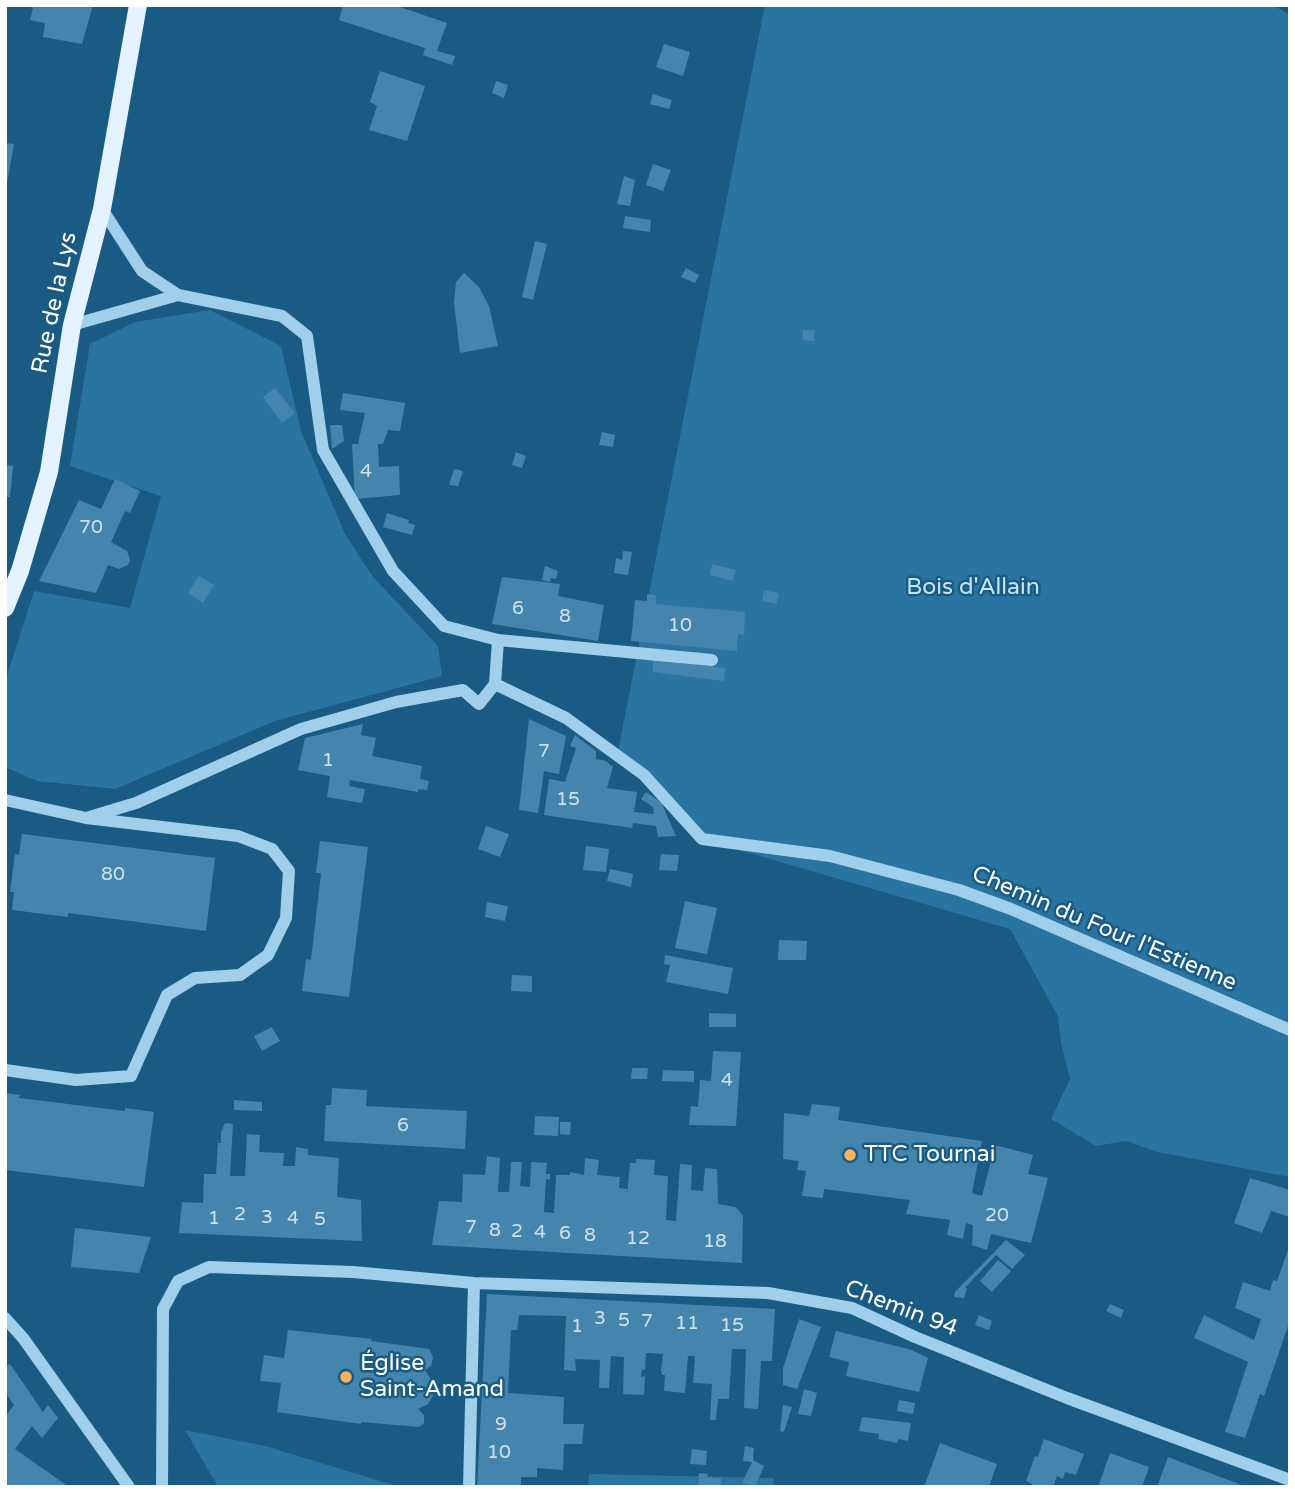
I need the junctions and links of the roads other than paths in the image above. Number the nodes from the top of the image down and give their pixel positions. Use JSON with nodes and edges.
{"nodes":[{"id":1,"x":138,"y":5,"type":"edge"},
{"id":2,"x":102,"y":209,"type":"junction"},
{"id":3,"x":178,"y":295,"type":"junction"},
{"id":4,"x":72,"y":325,"type":"junction"},
{"id":5,"x":5,"y":608,"type":"edge"},
{"id":6,"x":498,"y":640,"type":"junction"},
{"id":7,"x":712,"y":660,"type":"dead end"},
{"id":8,"x":495,"y":684,"type":"junction"},
{"id":9,"x":5,"y":800,"type":"edge"},
{"id":10,"x":86,"y":818,"type":"junction"},
{"id":11,"x":1290,"y":1030,"type":"edge"},
{"id":12,"x":5,"y":1070,"type":"edge"},
{"id":13,"x":474,"y":1283,"type":"junction"},
{"id":14,"x":5,"y":1318,"type":"edge"},
{"id":15,"x":1290,"y":1480,"type":"edge"},
{"id":16,"x":128,"y":1487,"type":"edge"},
{"id":17,"x":162,"y":1487,"type":"edge"},
{"id":18,"x":469,"y":1487,"type":"edge"}],
"edges":[{"from":1,"to":2,"type":"main road","name":"Rue de la Lys"},
{"from":2,"to":3,"type":"street"},
{"from":2,"to":4,"type":"main road","name":"Rue de la Lys"},
{"from":3,"to":4,"type":"street"},
{"from":3,"to":6,"type":"street"},
{"from":4,"to":5,"type":"main road","name":"Rue de la Lys"},
{"from":6,"to":7,"type":"street"},
{"from":6,"to":8,"type":"street"},
{"from":8,"to":10,"type":"street"},
{"from":8,"to":11,"type":"street","name":"Chemin du Four l'Estienne"},
{"from":9,"to":10,"type":"street"},
{"from":10,"to":12,"type":"street"},
{"from":13,"to":15,"type":"street","name":"Chemin 94"},
{"from":13,"to":17,"type":"street","name":"Chemin 94"},
{"from":13,"to":18,"type":"street"},
{"from":14,"to":16,"type":"street"}]}
